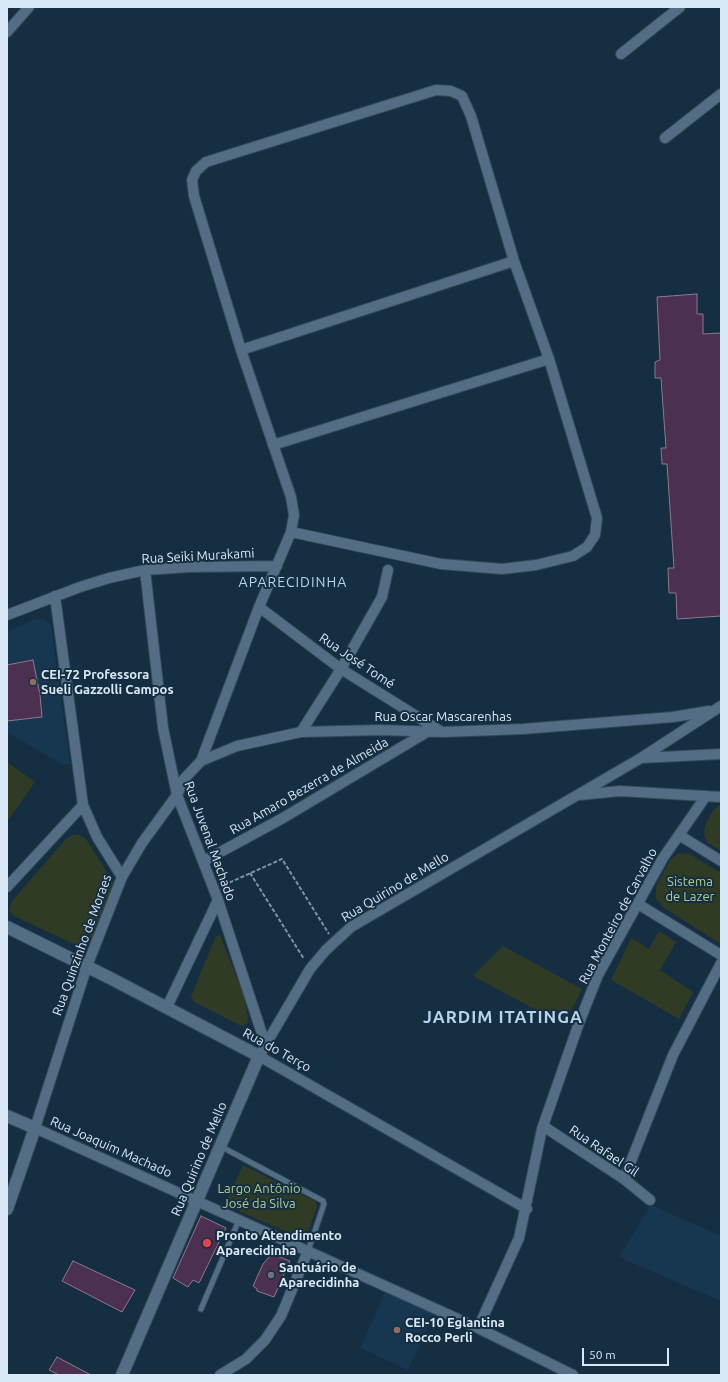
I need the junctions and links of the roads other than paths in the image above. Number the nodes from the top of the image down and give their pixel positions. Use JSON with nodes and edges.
{"nodes":[{"id":1,"x":29,"y":7,"type":"edge"},
{"id":2,"x":680,"y":7,"type":"edge"},
{"id":3,"x":7,"y":32,"type":"edge"},
{"id":4,"x":621,"y":54,"type":"dead end"},
{"id":5,"x":721,"y":94,"type":"edge"},
{"id":6,"x":665,"y":138,"type":"dead end"},
{"id":7,"x":514,"y":261,"type":"junction"},
{"id":8,"x":242,"y":350,"type":"junction"},
{"id":9,"x":548,"y":359,"type":"junction"},
{"id":10,"x":272,"y":445,"type":"junction"},
{"id":11,"x":291,"y":532,"type":"junction"},
{"id":12,"x":277,"y":566,"type":"junction"},
{"id":13,"x":145,"y":570,"type":"junction"},
{"id":14,"x":388,"y":570,"type":"dead end"},
{"id":15,"x":55,"y":596,"type":"junction"},
{"id":16,"x":259,"y":607,"type":"junction"},
{"id":17,"x":7,"y":615,"type":"edge"},
{"id":18,"x":342,"y":669,"type":"junction"},
{"id":19,"x":717,"y":708,"type":"edge"},
{"id":20,"x":301,"y":732,"type":"junction"},
{"id":21,"x":427,"y":732,"type":"junction"},
{"id":22,"x":443,"y":732,"type":"junction"},
{"id":23,"x":721,"y":754,"type":"edge"},
{"id":24,"x":640,"y":758,"type":"junction"},
{"id":25,"x":200,"y":761,"type":"junction"},
{"id":26,"x":177,"y":794,"type":"junction"},
{"id":27,"x":576,"y":796,"type":"junction"},
{"id":28,"x":706,"y":796,"type":"junction"},
{"id":29,"x":721,"y":797,"type":"edge"},
{"id":30,"x":83,"y":805,"type":"junction"},
{"id":31,"x":679,"y":835,"type":"junction"},
{"id":32,"x":204,"y":861,"type":"junction"},
{"id":33,"x":721,"y":861,"type":"edge"},
{"id":34,"x":122,"y":877,"type":"junction"},
{"id":35,"x":7,"y":887,"type":"edge"},
{"id":36,"x":218,"y":900,"type":"junction"},
{"id":37,"x":638,"y":904,"type":"junction"},
{"id":38,"x":7,"y":928,"type":"edge"},
{"id":39,"x":721,"y":954,"type":"edge"},
{"id":40,"x":721,"y":963,"type":"edge"},
{"id":41,"x":87,"y":966,"type":"junction"},
{"id":42,"x":167,"y":1007,"type":"junction"},
{"id":43,"x":265,"y":1043,"type":"junction"},
{"id":44,"x":259,"y":1056,"type":"junction"},
{"id":45,"x":7,"y":1116,"type":"edge"},
{"id":46,"x":543,"y":1126,"type":"junction"},
{"id":47,"x":35,"y":1128,"type":"junction"},
{"id":48,"x":219,"y":1145,"type":"junction"},
{"id":49,"x":624,"y":1179,"type":"junction"},
{"id":50,"x":196,"y":1200,"type":"junction"},
{"id":51,"x":650,"y":1200,"type":"dead end"},
{"id":52,"x":7,"y":1209,"type":"edge"},
{"id":53,"x":527,"y":1209,"type":"junction"},
{"id":54,"x":239,"y":1220,"type":"junction"},
{"id":55,"x":308,"y":1251,"type":"junction"},
{"id":56,"x":201,"y":1309,"type":"dead end"},
{"id":57,"x":478,"y":1328,"type":"junction"},
{"id":58,"x":122,"y":1375,"type":"edge"},
{"id":59,"x":220,"y":1375,"type":"edge"},
{"id":60,"x":574,"y":1375,"type":"edge"}],
"edges":[{"from":1,"to":3,"type":"street"},
{"from":2,"to":4,"type":"street"},
{"from":5,"to":6,"type":"street"},
{"from":7,"to":8,"type":"street"},
{"from":7,"to":8,"type":"street","name":"Rua Quinzinho de Moraes"},
{"from":7,"to":9,"type":"street","name":"Rua Quinzinho de Moraes"},
{"from":8,"to":10,"type":"street","name":"Rua Quinzinho de Moraes"},
{"from":9,"to":10,"type":"street"},
{"from":9,"to":11,"type":"street","name":"Rua Quinzinho de Moraes"},
{"from":10,"to":11,"type":"street","name":"Rua Quinzinho de Moraes"},
{"from":11,"to":12,"type":"street","name":"Rua Quinzinho de Moraes"},
{"from":12,"to":13,"type":"street","name":"Rua Seiki Murakami"},
{"from":12,"to":16,"type":"street","name":"Rua Quinzinho de Moraes"},
{"from":13,"to":15,"type":"street","name":"Rua Seiki Murakami"},
{"from":13,"to":26,"type":"street","name":"Rua Juvenal Machado"},
{"from":14,"to":18,"type":"street"},
{"from":15,"to":17,"type":"street","name":"Rua Seiki Murakami"},
{"from":15,"to":30,"type":"street"},
{"from":16,"to":18,"type":"street","name":"Rua José Tomé"},
{"from":16,"to":25,"type":"street","name":"Rua Quinzinho de Moraes"},
{"from":18,"to":20,"type":"street"},
{"from":18,"to":22,"type":"street","name":"Rua José Tomé"},
{"from":19,"to":22,"type":"street","name":"Rua Oscar Mascarenhas"},
{"from":19,"to":24,"type":"street","name":"Rua Quirino de Mello"},
{"from":20,"to":21,"type":"street","name":"Rua Oscar Mascarenhas"},
{"from":20,"to":25,"type":"street","name":"Rua Oscar Mascarenhas"},
{"from":21,"to":22,"type":"street","name":"Rua Oscar Mascarenhas"},
{"from":21,"to":32,"type":"street","name":"Rua Amaro Bezerra de Almeida"},
{"from":23,"to":24,"type":"street"},
{"from":24,"to":27,"type":"street","name":"Rua Quirino de Mello"},
{"from":25,"to":26,"type":"street","name":"Rua Quinzinho de Moraes"},
{"from":26,"to":32,"type":"street","name":"Rua Juvenal Machado"},
{"from":26,"to":34,"type":"street","name":"Rua Quinzinho de Moraes"},
{"from":27,"to":28,"type":"street"},
{"from":27,"to":43,"type":"street","name":"Rua Quirino de Mello"},
{"from":28,"to":29,"type":"street"},
{"from":28,"to":31,"type":"street","name":"Rua Monteiro de Carvalho"},
{"from":30,"to":34,"type":"street"},
{"from":30,"to":35,"type":"street"},
{"from":31,"to":33,"type":"street"},
{"from":31,"to":37,"type":"street","name":"Rua Monteiro de Carvalho"},
{"from":32,"to":36,"type":"street","name":"Rua Juvenal Machado"},
{"from":34,"to":41,"type":"street","name":"Rua Quinzinho de Moraes"},
{"from":36,"to":42,"type":"street"},
{"from":36,"to":43,"type":"street","name":"Rua Juvenal Machado"},
{"from":37,"to":39,"type":"street"},
{"from":37,"to":46,"type":"street","name":"Rua Monteiro de Carvalho"},
{"from":38,"to":41,"type":"street","name":"Rua do Terço"},
{"from":40,"to":49,"type":"street"},
{"from":41,"to":42,"type":"street","name":"Rua do Terço"},
{"from":41,"to":47,"type":"street","name":"Rua Quinzinho de Moraes"},
{"from":42,"to":44,"type":"street","name":"Rua do Terço"},
{"from":43,"to":44,"type":"street","name":"Rua Quirino de Mello"},
{"from":44,"to":48,"type":"street","name":"Rua Quirino de Mello"},
{"from":44,"to":53,"type":"street","name":"Rua do Terço"},
{"from":45,"to":47,"type":"street","name":"Rua Joaquim Machado"},
{"from":46,"to":49,"type":"street","name":"Rua Rafael Gil"},
{"from":46,"to":53,"type":"street","name":"Rua Monteiro de Carvalho"},
{"from":47,"to":50,"type":"street","name":"Rua Joaquim Machado"},
{"from":47,"to":52,"type":"street","name":"Rua Quinzinho de Moraes"},
{"from":48,"to":50,"type":"street","name":"Rua Quirino de Mello"},
{"from":48,"to":55,"type":"lane"},
{"from":49,"to":51,"type":"street","name":"Rua Rafael Gil"},
{"from":50,"to":54,"type":"street","name":"Rua Joaquim Machado"},
{"from":50,"to":58,"type":"street","name":"Rua Quirino de Mello"},
{"from":53,"to":57,"type":"street","name":"Rua Monteiro de Carvalho"},
{"from":54,"to":55,"type":"street","name":"Rua Joaquim Machado"},
{"from":54,"to":56,"type":"lane"},
{"from":55,"to":57,"type":"street","name":"Rua Joaquim Machado"},
{"from":55,"to":59,"type":"street"},
{"from":57,"to":60,"type":"street","name":"Rua Joaquim Machado"}]}
